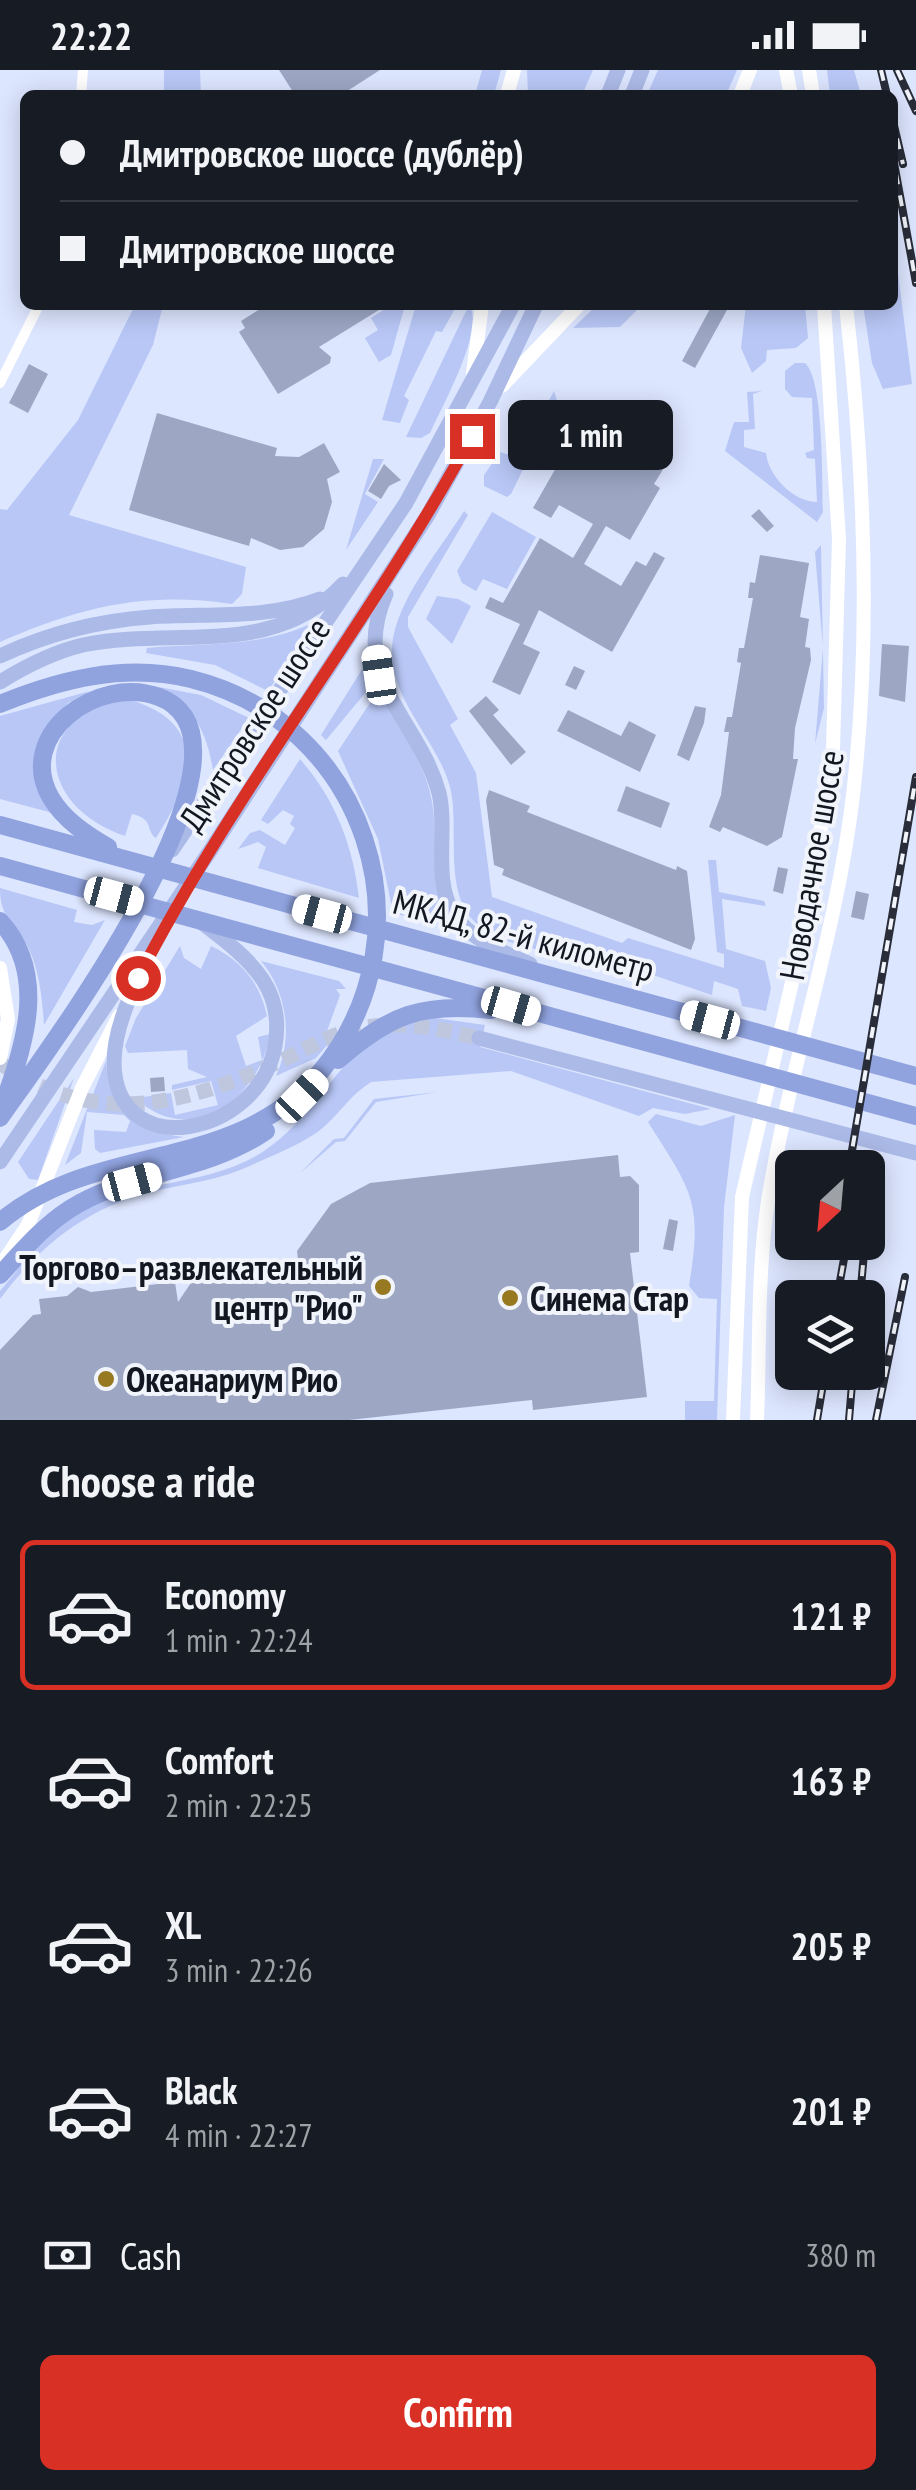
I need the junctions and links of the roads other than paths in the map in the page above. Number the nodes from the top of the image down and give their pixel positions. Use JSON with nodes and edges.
{"nodes":[{"id":1,"x":36,"y":310,"type":"edge"},
{"id":2,"x":481,"y":310,"type":"edge"},
{"id":3,"x":510,"y":310,"type":"edge"},
{"id":4,"x":534,"y":310,"type":"edge"},
{"id":5,"x":574,"y":310,"type":"edge"},
{"id":6,"x":824,"y":310,"type":"edge"},
{"id":7,"x":846,"y":310,"type":"edge"},
{"id":8,"x":0,"y":382,"type":"edge"},
{"id":9,"x":469,"y":392,"type":"junction"},
{"id":10,"x":490,"y":402,"type":"junction"},
{"id":11,"x":404,"y":554,"type":"junction"},
{"id":12,"x":368,"y":560,"type":"junction"},
{"id":13,"x":337,"y":590,"type":"junction"},
{"id":14,"x":0,"y":656,"type":"edge"},
{"id":15,"x":0,"y":682,"type":"edge"},
{"id":16,"x":0,"y":704,"type":"edge"},
{"id":17,"x":0,"y":825,"type":"edge"},
{"id":18,"x":164,"y":862,"type":"junction"},
{"id":19,"x":135,"y":863,"type":"junction"},
{"id":20,"x":0,"y":866,"type":"edge"},
{"id":21,"x":182,"y":894,"type":"junction"},
{"id":22,"x":198,"y":919,"type":"junction"},
{"id":23,"x":0,"y":921,"type":"edge"},
{"id":24,"x":0,"y":968,"type":"edge"},
{"id":25,"x":138,"y":978,"type":"junction"},
{"id":26,"x":575,"y":984,"type":"junction"},
{"id":27,"x":546,"y":1016,"type":"junction"},
{"id":28,"x":479,"y":1038,"type":"tunnel mouth"},
{"id":29,"x":0,"y":1058,"type":"edge"},
{"id":30,"x":916,"y":1076,"type":"edge"},
{"id":31,"x":0,"y":1115,"type":"edge"},
{"id":32,"x":916,"y":1116,"type":"edge"},
{"id":33,"x":916,"y":1153,"type":"edge"},
{"id":34,"x":0,"y":1162,"type":"edge"},
{"id":35,"x":0,"y":1222,"type":"edge"},
{"id":36,"x":0,"y":1267,"type":"edge"},
{"id":37,"x":0,"y":1275,"type":"edge"},
{"id":38,"x":733,"y":1420,"type":"edge"},
{"id":39,"x":756,"y":1420,"type":"edge"}],
"edges":[{"from":1,"to":8,"type":"street"},
{"from":2,"to":9,"type":"main road"},
{"from":3,"to":9,"type":"main road","name":"Дмитровское шоссе"},
{"from":4,"to":10,"type":"main road","name":"Дмитровское шоссе"},
{"from":5,"to":10,"type":"main road"},
{"from":6,"to":38,"type":"main road","name":"Новодачное шоссе"},
{"from":7,"to":39,"type":"main road","name":"Новодачное шоссе"},
{"from":9,"to":12,"type":"main road","name":"Дмитровское шоссе"},
{"from":10,"to":11,"type":"main road","name":"Дмитровское шоссе"},
{"from":11,"to":21,"type":"main road","name":"Дмитровское шоссе"},
{"from":11,"to":26,"type":"main road"},
{"from":12,"to":13,"type":"main road"},
{"from":12,"to":18,"type":"main road","name":"Дмитровское шоссе"},
{"from":13,"to":14,"type":"main road"},
{"from":13,"to":15,"type":"main road"},
{"from":16,"to":35,"type":"highway"},
{"from":17,"to":19,"type":"highway","name":"МКАД, 82-й километр"},
{"from":18,"to":19,"type":"highway"},
{"from":18,"to":31,"type":"highway","name":"Дмитровское шоссе"},
{"from":19,"to":26,"type":"highway","name":"МКАД, 82-й километр"},
{"from":20,"to":22,"type":"highway","name":"МКАД, 82-й километр"},
{"from":21,"to":25,"type":"main road"},
{"from":21,"to":34,"type":"main road","name":"Дмитровское шоссе"},
{"from":22,"to":25,"type":"main road"},
{"from":22,"to":27,"type":"highway","name":"МКАД, 82-й километр"},
{"from":23,"to":31,"type":"highway"},
{"from":24,"to":29,"type":"main road"},
{"from":25,"to":36,"type":"main road"},
{"from":26,"to":30,"type":"highway","name":"МКАД, 82-й километр"},
{"from":27,"to":32,"type":"highway","name":"МКАД, 82-й километр"},
{"from":27,"to":37,"type":"highway"},
{"from":28,"to":33,"type":"main road"}]}
